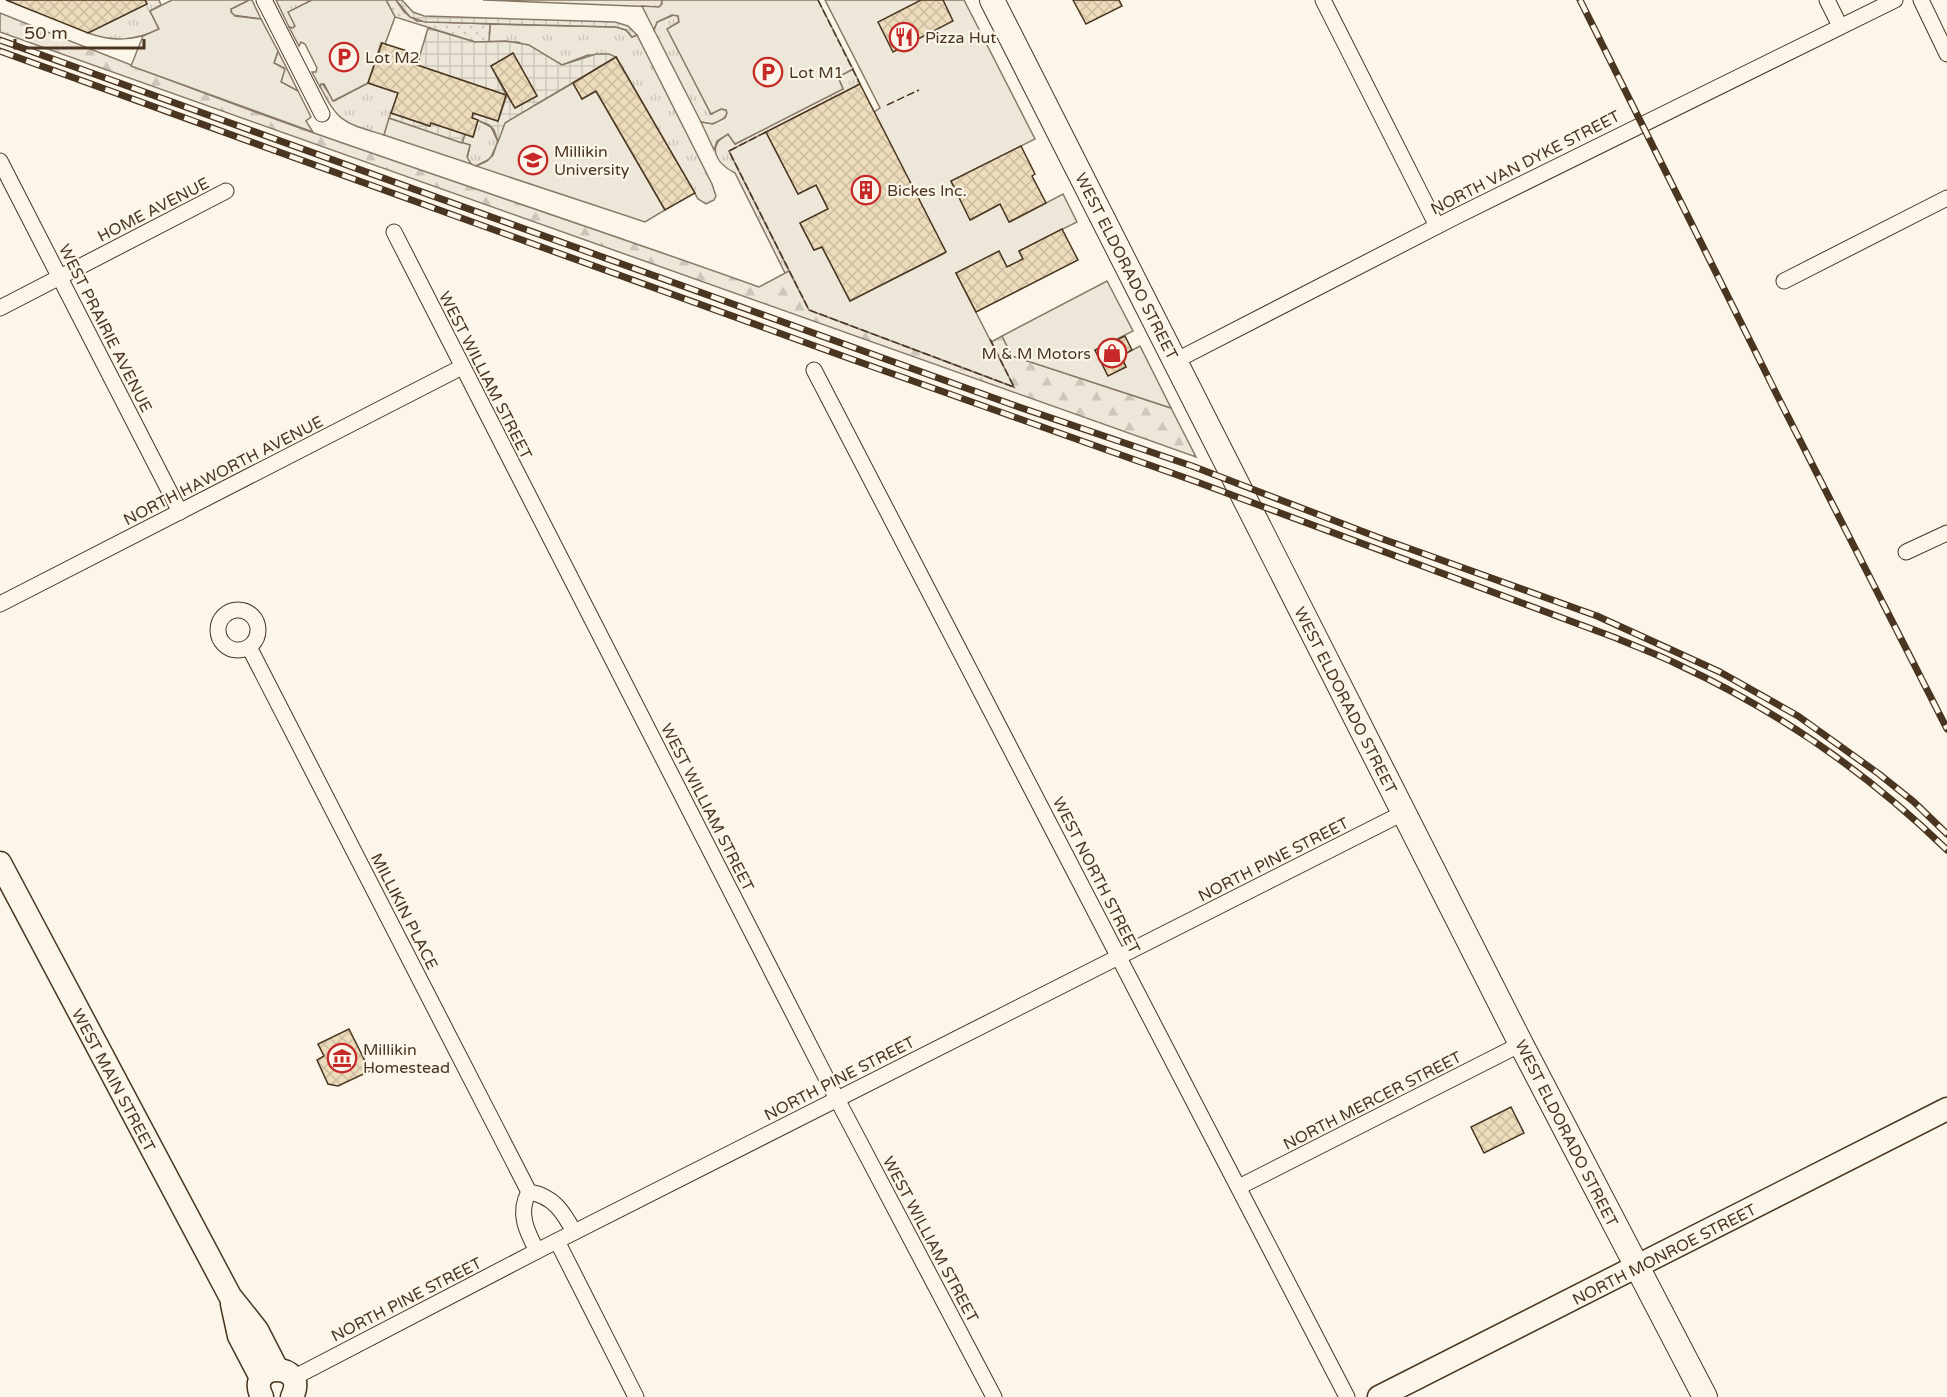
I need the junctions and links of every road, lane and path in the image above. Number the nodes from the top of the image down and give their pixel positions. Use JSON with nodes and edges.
{"nodes":[{"id":1,"x":264,"y":0,"type":"edge"},
{"id":2,"x":992,"y":0,"type":"edge"},
{"id":3,"x":1323,"y":0,"type":"edge"},
{"id":4,"x":1827,"y":0,"type":"edge"},
{"id":5,"x":1895,"y":0,"type":"edge"},
{"id":6,"x":1920,"y":0,"type":"edge"},
{"id":7,"x":1840,"y":26,"type":"junction"},
{"id":8,"x":1947,"y":54,"type":"edge"},
{"id":9,"x":322,"y":114,"type":"dead end"},
{"id":10,"x":0,"y":161,"type":"edge"},
{"id":11,"x":226,"y":191,"type":"dead end"},
{"id":12,"x":1947,"y":198,"type":"edge"},
{"id":13,"x":1437,"y":226,"type":"junction"},
{"id":14,"x":394,"y":232,"type":"dead end"},
{"id":15,"x":59,"y":278,"type":"junction"},
{"id":16,"x":1784,"y":281,"type":"dead end"},
{"id":17,"x":0,"y":308,"type":"edge"},
{"id":18,"x":1174,"y":361,"type":"junction"},
{"id":19,"x":462,"y":367,"type":"junction"},
{"id":20,"x":814,"y":369,"type":"dead end"},
{"id":21,"x":180,"y":512,"type":"junction"},
{"id":22,"x":1947,"y":533,"type":"edge"},
{"id":23,"x":1906,"y":552,"type":"dead end"},
{"id":24,"x":0,"y":604,"type":"edge"},
{"id":25,"x":249,"y":647,"type":"dead end"},
{"id":26,"x":1403,"y":813,"type":"junction"},
{"id":27,"x":0,"y":862,"type":"edge"},
{"id":28,"x":1119,"y":958,"type":"junction"},
{"id":29,"x":1521,"y":1044,"type":"junction"},
{"id":30,"x":837,"y":1099,"type":"junction"},
{"id":31,"x":1947,"y":1109,"type":"edge"},
{"id":32,"x":1239,"y":1187,"type":"junction"},
{"id":33,"x":529,"y":1192,"type":"junction"},
{"id":34,"x":574,"y":1232,"type":"junction"},
{"id":35,"x":556,"y":1241,"type":"junction"},
{"id":36,"x":537,"y":1251,"type":"junction"},
{"id":37,"x":1637,"y":1268,"type":"junction"},
{"id":38,"x":276,"y":1389,"type":"edge"},
{"id":39,"x":636,"y":1397,"type":"edge"},
{"id":40,"x":994,"y":1397,"type":"edge"},
{"id":41,"x":1347,"y":1397,"type":"edge"},
{"id":42,"x":1379,"y":1397,"type":"edge"},
{"id":43,"x":1705,"y":1397,"type":"edge"}],
"edges":[{"from":1,"to":9,"type":"street"},
{"from":2,"to":18,"type":"main road","name":"WEST ELDORADO STREET"},
{"from":3,"to":13,"type":"street"},
{"from":4,"to":7,"type":"street"},
{"from":5,"to":7,"type":"street","name":"NORTH VAN DYKE STREET"},
{"from":6,"to":8,"type":"street"},
{"from":7,"to":13,"type":"street","name":"NORTH VAN DYKE STREET"},
{"from":10,"to":15,"type":"street","name":"WEST PRAIRIE AVENUE"},
{"from":11,"to":15,"type":"street","name":"HOME AVENUE"},
{"from":12,"to":16,"type":"street"},
{"from":13,"to":18,"type":"street","name":"NORTH VAN DYKE STREET"},
{"from":14,"to":19,"type":"street","name":"WEST WILLIAM STREET"},
{"from":15,"to":17,"type":"street","name":"HOME AVENUE"},
{"from":15,"to":21,"type":"street","name":"WEST PRAIRIE AVENUE"},
{"from":18,"to":26,"type":"main road","name":"WEST ELDORADO STREET"},
{"from":19,"to":21,"type":"street","name":"NORTH HAWORTH AVENUE"},
{"from":19,"to":30,"type":"street","name":"WEST WILLIAM STREET"},
{"from":20,"to":28,"type":"street","name":"WEST NORTH STREET"},
{"from":21,"to":24,"type":"street","name":"NORTH HAWORTH AVENUE"},
{"from":22,"to":23,"type":"street"},
{"from":25,"to":33,"type":"street","name":"MILLIKIN PLACE"},
{"from":26,"to":28,"type":"street","name":"NORTH PINE STREET"},
{"from":26,"to":29,"type":"main road","name":"WEST ELDORADO STREET"},
{"from":27,"to":38,"type":"street","name":"WEST MAIN STREET"},
{"from":28,"to":30,"type":"street","name":"NORTH PINE STREET"},
{"from":28,"to":32,"type":"street","name":"WEST NORTH STREET"},
{"from":29,"to":32,"type":"street","name":"NORTH MERCER STREET"},
{"from":29,"to":37,"type":"main road","name":"WEST ELDORADO STREET"},
{"from":30,"to":34,"type":"street","name":"NORTH PINE STREET"},
{"from":30,"to":40,"type":"street","name":"WEST WILLIAM STREET"},
{"from":31,"to":37,"type":"street","name":"NORTH MONROE STREET"},
{"from":32,"to":41,"type":"street","name":"WEST NORTH STREET"},
{"from":33,"to":34,"type":"street"},
{"from":33,"to":36,"type":"street"},
{"from":34,"to":35,"type":"street","name":"NORTH PINE STREET"},
{"from":35,"to":36,"type":"street","name":"NORTH PINE STREET"},
{"from":35,"to":39,"type":"street"},
{"from":36,"to":38,"type":"street","name":"NORTH PINE STREET"},
{"from":37,"to":42,"type":"street","name":"NORTH MONROE STREET"},
{"from":37,"to":43,"type":"main road","name":"WEST ELDORADO STREET"}]}
